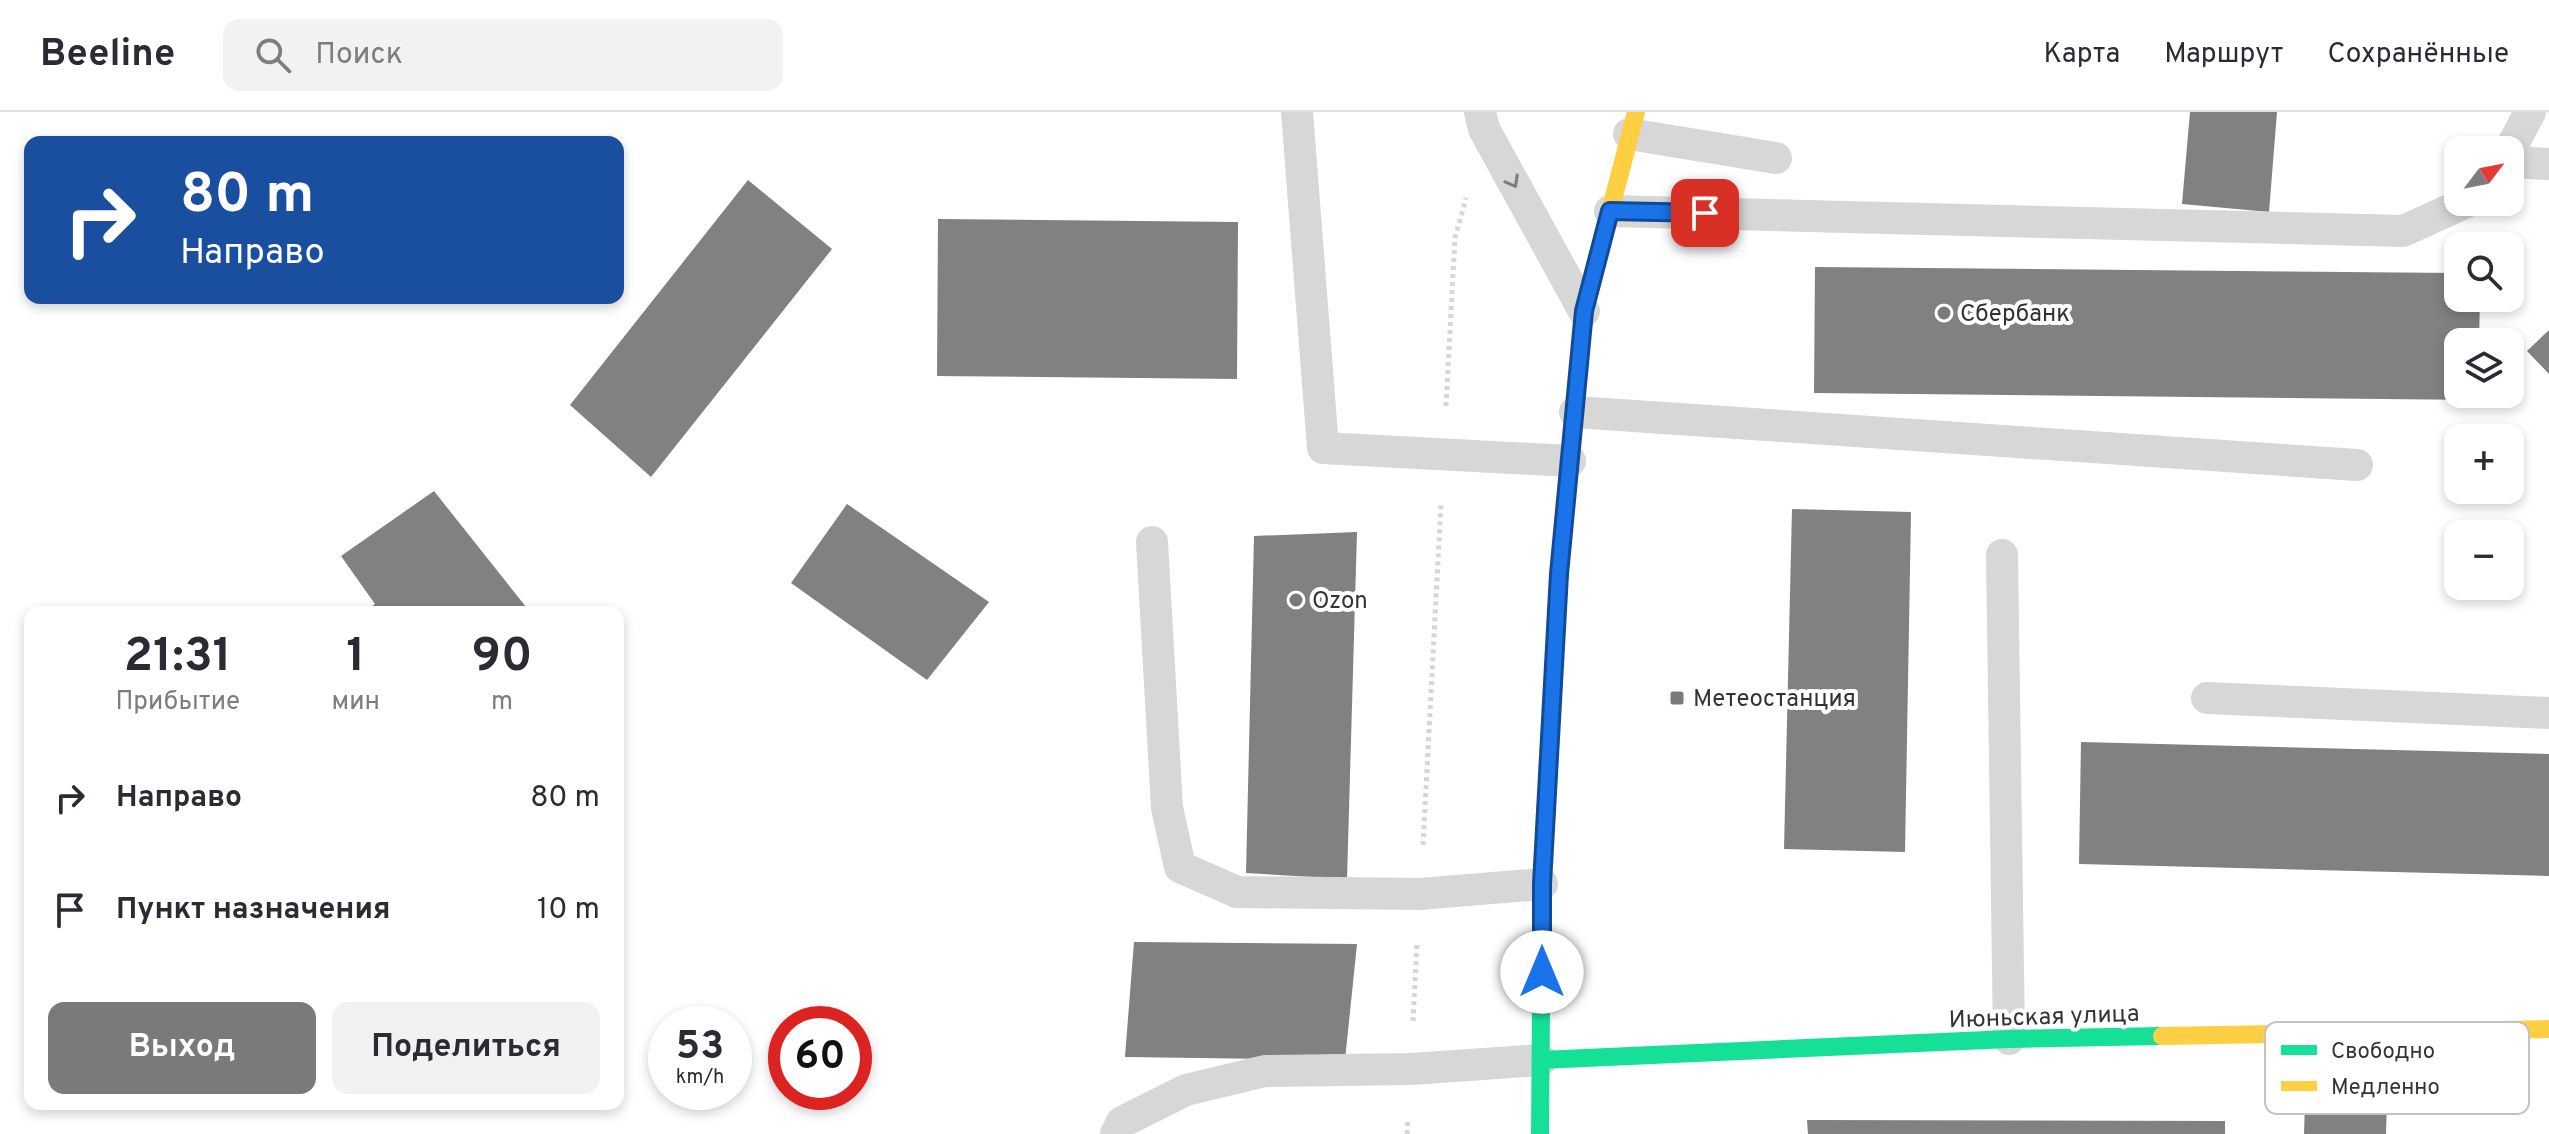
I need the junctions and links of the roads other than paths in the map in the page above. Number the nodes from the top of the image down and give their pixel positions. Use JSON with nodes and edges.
{"nodes":[{"id":1,"x":1297,"y":112,"type":"edge"},
{"id":2,"x":2530,"y":112,"type":"edge"},
{"id":3,"x":1482,"y":120,"type":"edge"},
{"id":4,"x":1632,"y":123,"type":"edge"},
{"id":5,"x":2517,"y":136,"type":"edge"},
{"id":6,"x":1776,"y":158,"type":"dead end"},
{"id":7,"x":2524,"y":163,"type":"edge"},
{"id":8,"x":2549,"y":164,"type":"edge"},
{"id":9,"x":1610,"y":211,"type":"junction"},
{"id":10,"x":2444,"y":212,"type":"edge"},
{"id":11,"x":1584,"y":311,"type":"junction"},
{"id":12,"x":1575,"y":412,"type":"junction"},
{"id":13,"x":1570,"y":461,"type":"junction"},
{"id":14,"x":2357,"y":465,"type":"dead end"},
{"id":15,"x":1152,"y":542,"type":"dead end"},
{"id":16,"x":2002,"y":555,"type":"dead end"},
{"id":17,"x":2207,"y":698,"type":"dead end"},
{"id":18,"x":2549,"y":713,"type":"edge"},
{"id":19,"x":1542,"y":884,"type":"junction"},
{"id":20,"x":2529,"y":1029,"type":"edge"},
{"id":21,"x":2549,"y":1029,"type":"edge"},
{"id":22,"x":2265,"y":1034,"type":"edge"},
{"id":23,"x":2009,"y":1039,"type":"junction"},
{"id":24,"x":1541,"y":1060,"type":"junction"},
{"id":25,"x":1116,"y":1134,"type":"edge"},
{"id":26,"x":1540,"y":1134,"type":"edge"}],
"edges":[{"from":1,"to":13,"type":"lane"},
{"from":2,"to":5,"type":"lane"},
{"from":3,"to":11,"type":"lane","one_way":true},
{"from":4,"to":6,"type":"lane"},
{"from":4,"to":9,"type":"main road"},
{"from":7,"to":8,"type":"lane"},
{"from":9,"to":10,"type":"lane"},
{"from":9,"to":11,"type":"main road"},
{"from":11,"to":12,"type":"main road"},
{"from":12,"to":13,"type":"main road"},
{"from":12,"to":14,"type":"lane"},
{"from":13,"to":19,"type":"main road"},
{"from":15,"to":19,"type":"lane"},
{"from":16,"to":23,"type":"lane"},
{"from":17,"to":18,"type":"lane"},
{"from":19,"to":24,"type":"main road"},
{"from":20,"to":21,"type":"main road","name":"Июньская улица"},
{"from":22,"to":23,"type":"main road","name":"Июньская улица"},
{"from":23,"to":24,"type":"main road","name":"Июньская улица"},
{"from":24,"to":25,"type":"lane"},
{"from":24,"to":26,"type":"main road"}]}
